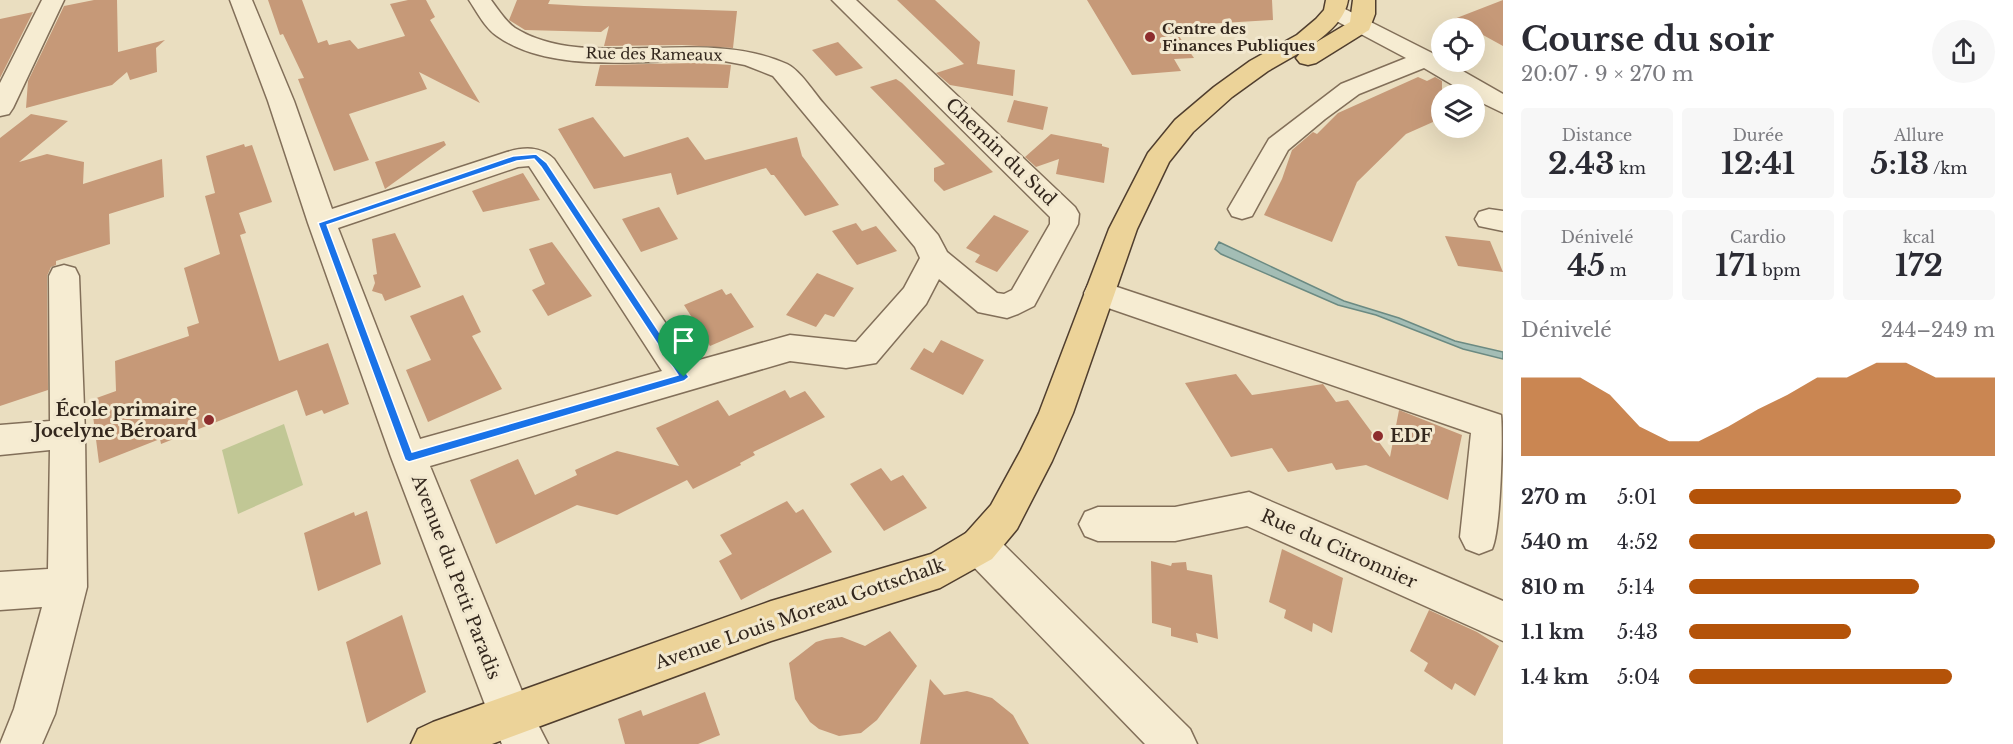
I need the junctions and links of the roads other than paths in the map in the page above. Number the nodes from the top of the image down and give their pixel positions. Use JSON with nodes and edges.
{"nodes":[{"id":1,"x":53,"y":0,"type":"edge"},
{"id":2,"x":241,"y":0,"type":"edge"},
{"id":3,"x":480,"y":0,"type":"edge"},
{"id":4,"x":843,"y":0,"type":"edge"},
{"id":5,"x":1336,"y":5,"type":"edge"},
{"id":6,"x":1363,"y":13,"type":"edge"},
{"id":7,"x":1426,"y":59,"type":"junction"},
{"id":8,"x":1223,"y":92,"type":"junction"},
{"id":9,"x":1503,"y":105,"type":"edge"},
{"id":10,"x":0,"y":108,"type":"edge"},
{"id":11,"x":1242,"y":209,"type":"dead end"},
{"id":12,"x":322,"y":223,"type":"junction"},
{"id":13,"x":935,"y":258,"type":"junction"},
{"id":14,"x":64,"y":276,"type":"dead end"},
{"id":15,"x":1100,"y":293,"type":"junction"},
{"id":16,"x":684,"y":377,"type":"junction"},
{"id":17,"x":68,"y":434,"type":"junction"},
{"id":18,"x":0,"y":440,"type":"edge"},
{"id":19,"x":409,"y":457,"type":"junction"},
{"id":20,"x":1098,"y":524,"type":"dead end"},
{"id":21,"x":1479,"y":537,"type":"dead end"},
{"id":22,"x":979,"y":546,"type":"junction"},
{"id":23,"x":68,"y":587,"type":"junction"},
{"id":24,"x":0,"y":591,"type":"edge"},
{"id":25,"x":1503,"y":621,"type":"edge"},
{"id":26,"x":518,"y":729,"type":"edge"},
{"id":27,"x":20,"y":744,"type":"edge"},
{"id":28,"x":433,"y":744,"type":"edge"},
{"id":29,"x":1175,"y":744,"type":"edge"}],
"edges":[{"from":1,"to":10,"type":"street"},
{"from":2,"to":12,"type":"street","name":"Avenue du Petit Paradis"},
{"from":3,"to":13,"type":"street","name":"Rue des Rameaux"},
{"from":4,"to":13,"type":"street","name":"Chemin du Sud"},
{"from":5,"to":6,"type":"street"},
{"from":5,"to":8,"type":"main road","name":"Avenue Louis Moreau Gottschalk"},
{"from":6,"to":7,"type":"street"},
{"from":6,"to":8,"type":"main road","name":"Avenue Louis Moreau Gottschalk"},
{"from":7,"to":9,"type":"street"},
{"from":7,"to":11,"type":"street"},
{"from":8,"to":15,"type":"main road","name":"Avenue Louis Moreau Gottschalk"},
{"from":12,"to":16,"type":"street"},
{"from":12,"to":19,"type":"street","name":"Avenue du Petit Paradis"},
{"from":13,"to":16,"type":"street"},
{"from":14,"to":17,"type":"street"},
{"from":15,"to":21,"type":"street"},
{"from":15,"to":22,"type":"main road","name":"Avenue Louis Moreau Gottschalk"},
{"from":16,"to":19,"type":"street"},
{"from":17,"to":18,"type":"street"},
{"from":17,"to":23,"type":"street"},
{"from":19,"to":26,"type":"street","name":"Avenue du Petit Paradis"},
{"from":20,"to":25,"type":"street","name":"Rue du Citronnier"},
{"from":22,"to":26,"type":"main road","name":"Avenue Louis Moreau Gottschalk"},
{"from":22,"to":29,"type":"street"},
{"from":23,"to":24,"type":"street"},
{"from":23,"to":27,"type":"street"},
{"from":26,"to":28,"type":"main road","name":"Avenue Louis Moreau Gottschalk"}]}
